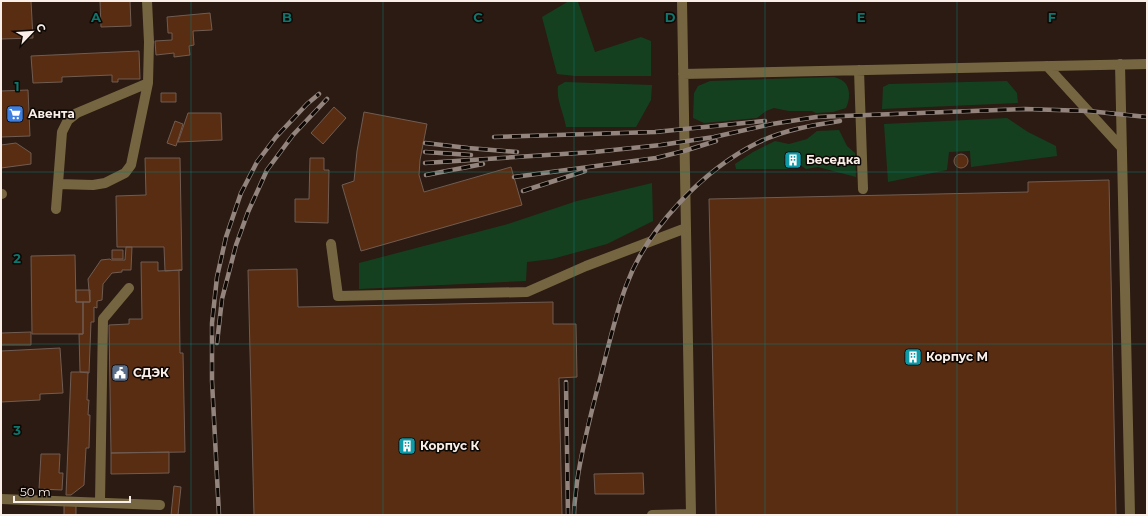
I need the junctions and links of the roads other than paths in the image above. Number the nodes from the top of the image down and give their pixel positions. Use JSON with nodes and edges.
{"nodes":[{"id":1,"x":147,"y":1,"type":"edge"},
{"id":2,"x":682,"y":1,"type":"edge"},
{"id":3,"x":1120,"y":64,"type":"junction"},
{"id":4,"x":1147,"y":64,"type":"edge"},
{"id":5,"x":1046,"y":66,"type":"junction"},
{"id":6,"x":859,"y":70,"type":"junction"},
{"id":7,"x":683,"y":74,"type":"junction"},
{"id":8,"x":148,"y":83,"type":"junction"},
{"id":9,"x":1122,"y":148,"type":"junction"},
{"id":10,"x":58,"y":184,"type":"junction"},
{"id":11,"x":863,"y":190,"type":"dead end"},
{"id":12,"x":56,"y":209,"type":"dead end"},
{"id":13,"x":686,"y":228,"type":"junction"},
{"id":14,"x":331,"y":244,"type":"dead end"},
{"id":15,"x":129,"y":288,"type":"dead end"},
{"id":16,"x":1,"y":499,"type":"edge"},
{"id":17,"x":100,"y":502,"type":"junction"},
{"id":18,"x":160,"y":505,"type":"dead end"},
{"id":19,"x":652,"y":515,"type":"edge"},
{"id":20,"x":691,"y":515,"type":"edge"},
{"id":21,"x":1130,"y":515,"type":"edge"}],
"edges":[{"from":1,"to":8,"type":"lane"},
{"from":2,"to":7,"type":"lane"},
{"from":3,"to":4,"type":"lane"},
{"from":3,"to":5,"type":"lane"},
{"from":3,"to":9,"type":"lane"},
{"from":5,"to":6,"type":"lane"},
{"from":5,"to":9,"type":"lane"},
{"from":6,"to":7,"type":"lane"},
{"from":6,"to":11,"type":"lane"},
{"from":7,"to":13,"type":"lane"},
{"from":8,"to":10,"type":"lane"},
{"from":8,"to":10,"type":"lane"},
{"from":9,"to":21,"type":"lane"},
{"from":10,"to":12,"type":"lane"},
{"from":13,"to":14,"type":"lane"},
{"from":13,"to":20,"type":"lane"},
{"from":15,"to":17,"type":"lane"},
{"from":16,"to":17,"type":"lane"},
{"from":17,"to":18,"type":"lane"},
{"from":19,"to":20,"type":"lane"}]}
